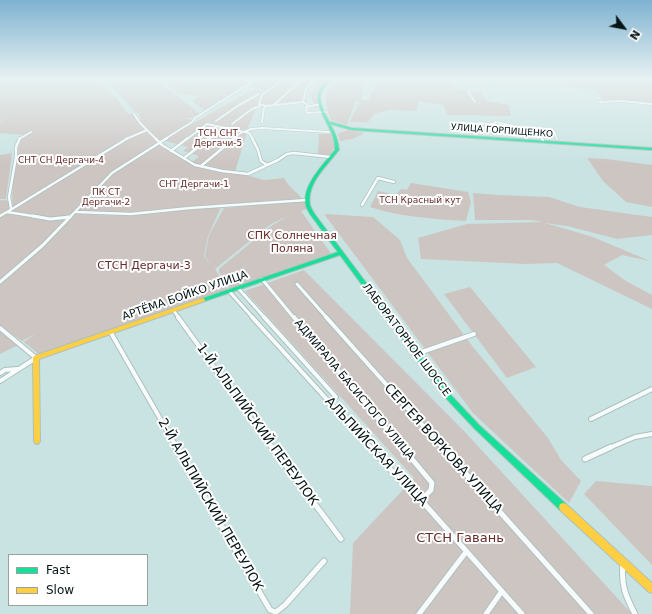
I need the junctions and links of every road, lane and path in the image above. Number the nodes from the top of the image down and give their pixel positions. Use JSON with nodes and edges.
{"nodes":[{"id":1,"x":266,"y":106,"type":"edge"},
{"id":2,"x":213,"y":107,"type":"edge"},
{"id":3,"x":237,"y":107,"type":"edge"},
{"id":4,"x":258,"y":107,"type":"edge"},
{"id":5,"x":308,"y":107,"type":"edge"},
{"id":6,"x":322,"y":107,"type":"edge"},
{"id":7,"x":325,"y":112,"type":"junction"},
{"id":8,"x":134,"y":114,"type":"dead end"},
{"id":9,"x":216,"y":121,"type":"dead end"},
{"id":10,"x":262,"y":122,"type":"dead end"},
{"id":11,"x":232,"y":124,"type":"dead end"},
{"id":12,"x":495,"y":124,"type":"junction"},
{"id":13,"x":518,"y":127,"type":"junction"},
{"id":14,"x":223,"y":128,"type":"junction"},
{"id":15,"x":336,"y":128,"type":"junction"},
{"id":16,"x":147,"y":130,"type":"junction"},
{"id":17,"x":510,"y":130,"type":"dead end"},
{"id":18,"x":516,"y":130,"type":"junction"},
{"id":19,"x":540,"y":130,"type":"junction"},
{"id":20,"x":31,"y":132,"type":"dead end"},
{"id":21,"x":242,"y":132,"type":"junction"},
{"id":22,"x":527,"y":132,"type":"dead end"},
{"id":23,"x":336,"y":136,"type":"junction"},
{"id":24,"x":557,"y":140,"type":"dead end"},
{"id":25,"x":543,"y":141,"type":"junction"},
{"id":26,"x":160,"y":143,"type":"junction"},
{"id":27,"x":652,"y":149,"type":"edge"},
{"id":28,"x":171,"y":151,"type":"junction"},
{"id":29,"x":184,"y":158,"type":"junction"},
{"id":30,"x":331,"y":158,"type":"junction"},
{"id":31,"x":267,"y":165,"type":"junction"},
{"id":32,"x":201,"y":166,"type":"junction"},
{"id":33,"x":394,"y":182,"type":"dead end"},
{"id":34,"x":307,"y":200,"type":"junction"},
{"id":35,"x":362,"y":204,"type":"dead end"},
{"id":36,"x":11,"y":208,"type":"junction"},
{"id":37,"x":7,"y":212,"type":"junction"},
{"id":38,"x":76,"y":212,"type":"junction"},
{"id":39,"x":0,"y":216,"type":"edge"},
{"id":40,"x":71,"y":217,"type":"junction"},
{"id":41,"x":340,"y":253,"type":"junction"},
{"id":42,"x":262,"y":280,"type":"junction"},
{"id":43,"x":0,"y":282,"type":"edge"},
{"id":44,"x":297,"y":284,"type":"dead end"},
{"id":45,"x":238,"y":288,"type":"junction"},
{"id":46,"x":230,"y":291,"type":"junction"},
{"id":47,"x":174,"y":310,"type":"junction"},
{"id":48,"x":0,"y":328,"type":"edge"},
{"id":49,"x":111,"y":333,"type":"junction"},
{"id":50,"x":474,"y":334,"type":"dead end"},
{"id":51,"x":416,"y":354,"type":"junction"},
{"id":52,"x":36,"y":358,"type":"junction"},
{"id":53,"x":18,"y":369,"type":"junction"},
{"id":54,"x":0,"y":373,"type":"edge"},
{"id":55,"x":0,"y":381,"type":"edge"},
{"id":56,"x":652,"y":389,"type":"edge"},
{"id":57,"x":336,"y":397,"type":"dead end"},
{"id":58,"x":591,"y":420,"type":"dead end"},
{"id":59,"x":652,"y":434,"type":"edge"},
{"id":60,"x":37,"y":441,"type":"dead end"},
{"id":61,"x":585,"y":459,"type":"dead end"},
{"id":62,"x":421,"y":500,"type":"junction"},
{"id":63,"x":341,"y":539,"type":"dead end"},
{"id":64,"x":466,"y":552,"type":"junction"},
{"id":65,"x":324,"y":561,"type":"dead end"},
{"id":66,"x":624,"y":563,"type":"junction"},
{"id":67,"x":652,"y":589,"type":"edge"},
{"id":68,"x":502,"y":591,"type":"junction"},
{"id":69,"x":419,"y":614,"type":"edge"},
{"id":70,"x":486,"y":614,"type":"edge"},
{"id":71,"x":522,"y":614,"type":"edge"},
{"id":72,"x":590,"y":614,"type":"edge"},
{"id":73,"x":635,"y":614,"type":"edge"}],
"edges":[{"from":1,"to":10,"type":"street"},
{"from":2,"to":26,"type":"street"},
{"from":3,"to":9,"type":"street"},
{"from":4,"to":11,"type":"street"},
{"from":5,"to":7,"type":"street"},
{"from":6,"to":7,"type":"main road"},
{"from":7,"to":15,"type":"main road"},
{"from":8,"to":16,"type":"street"},
{"from":12,"to":12,"type":"street"},
{"from":12,"to":13,"type":"street"},
{"from":13,"to":18,"type":"street"},
{"from":13,"to":19,"type":"street"},
{"from":14,"to":21,"type":"street"},
{"from":14,"to":28,"type":"street"},
{"from":14,"to":29,"type":"street"},
{"from":15,"to":21,"type":"street"},
{"from":15,"to":23,"type":"main road"},
{"from":15,"to":23,"type":"main road"},
{"from":15,"to":25,"type":"main road","name":"УЛИЦА ГОРПИЩЕНКО"},
{"from":16,"to":26,"type":"street"},
{"from":16,"to":36,"type":"street"},
{"from":17,"to":18,"type":"street"},
{"from":18,"to":22,"type":"street"},
{"from":19,"to":24,"type":"street"},
{"from":19,"to":25,"type":"street"},
{"from":20,"to":36,"type":"street"},
{"from":21,"to":31,"type":"street"},
{"from":21,"to":32,"type":"street"},
{"from":23,"to":30,"type":"main road"},
{"from":25,"to":27,"type":"main road","name":"УЛИЦА ГОРПИЩЕНКО"},
{"from":26,"to":28,"type":"street"},
{"from":26,"to":38,"type":"street"},
{"from":28,"to":29,"type":"street"},
{"from":29,"to":32,"type":"street"},
{"from":30,"to":31,"type":"street"},
{"from":30,"to":34,"type":"main road"},
{"from":31,"to":32,"type":"street"},
{"from":33,"to":35,"type":"street"},
{"from":34,"to":38,"type":"street"},
{"from":34,"to":41,"type":"main road","name":"ЛАБОРАТОРНОЕ ШОССЕ"},
{"from":36,"to":37,"type":"street"},
{"from":37,"to":39,"type":"street"},
{"from":37,"to":40,"type":"street"},
{"from":38,"to":40,"type":"street"},
{"from":40,"to":43,"type":"street"},
{"from":41,"to":42,"type":"main road","name":"АРТЁМА БОЙКО УЛИЦА"},
{"from":41,"to":51,"type":"main road","name":"ЛАБОРАТОРНОЕ ШОССЕ"},
{"from":42,"to":45,"type":"main road","name":"АРТЁМА БОЙКО УЛИЦА"},
{"from":42,"to":62,"type":"street","name":"АДМИРАЛА БАСИСТОГО УЛИЦА"},
{"from":44,"to":72,"type":"street","name":"СЕРГЕЯ ВОРКОВА УЛИЦА"},
{"from":45,"to":46,"type":"main road","name":"АРТЁМА БОЙКО УЛИЦА"},
{"from":45,"to":57,"type":"street"},
{"from":46,"to":47,"type":"main road","name":"АРТЁМА БОЙКО УЛИЦА"},
{"from":46,"to":62,"type":"street","name":"АЛЬПИЙСКАЯ УЛИЦА"},
{"from":47,"to":49,"type":"main road","name":"АРТЁМА БОЙКО УЛИЦА"},
{"from":47,"to":63,"type":"street","name":"1-Й АЛЬПИЙСКИЙ ПЕРЕУЛОК"},
{"from":48,"to":52,"type":"street"},
{"from":49,"to":52,"type":"main road","name":"АРТЁМА БОЙКО УЛИЦА"},
{"from":49,"to":65,"type":"street","name":"2-Й АЛЬПИЙСКИЙ ПЕРЕУЛОК"},
{"from":50,"to":51,"type":"street"},
{"from":51,"to":66,"type":"main road","name":"ЛАБОРАТОРНОЕ ШОССЕ"},
{"from":52,"to":53,"type":"street"},
{"from":52,"to":60,"type":"main road"},
{"from":53,"to":54,"type":"street"},
{"from":53,"to":55,"type":"street"},
{"from":56,"to":58,"type":"street"},
{"from":59,"to":61,"type":"street"},
{"from":62,"to":64,"type":"street","name":"АЛЬПИЙСКАЯ УЛИЦА"},
{"from":64,"to":68,"type":"street","name":"АЛЬПИЙСКАЯ УЛИЦА"},
{"from":64,"to":69,"type":"street"},
{"from":66,"to":67,"type":"main road","name":"ЛАБОРАТОРНОЕ ШОССЕ"},
{"from":66,"to":73,"type":"street"},
{"from":68,"to":70,"type":"street"},
{"from":68,"to":71,"type":"street","name":"АЛЬПИЙСКАЯ УЛИЦА"}]}
